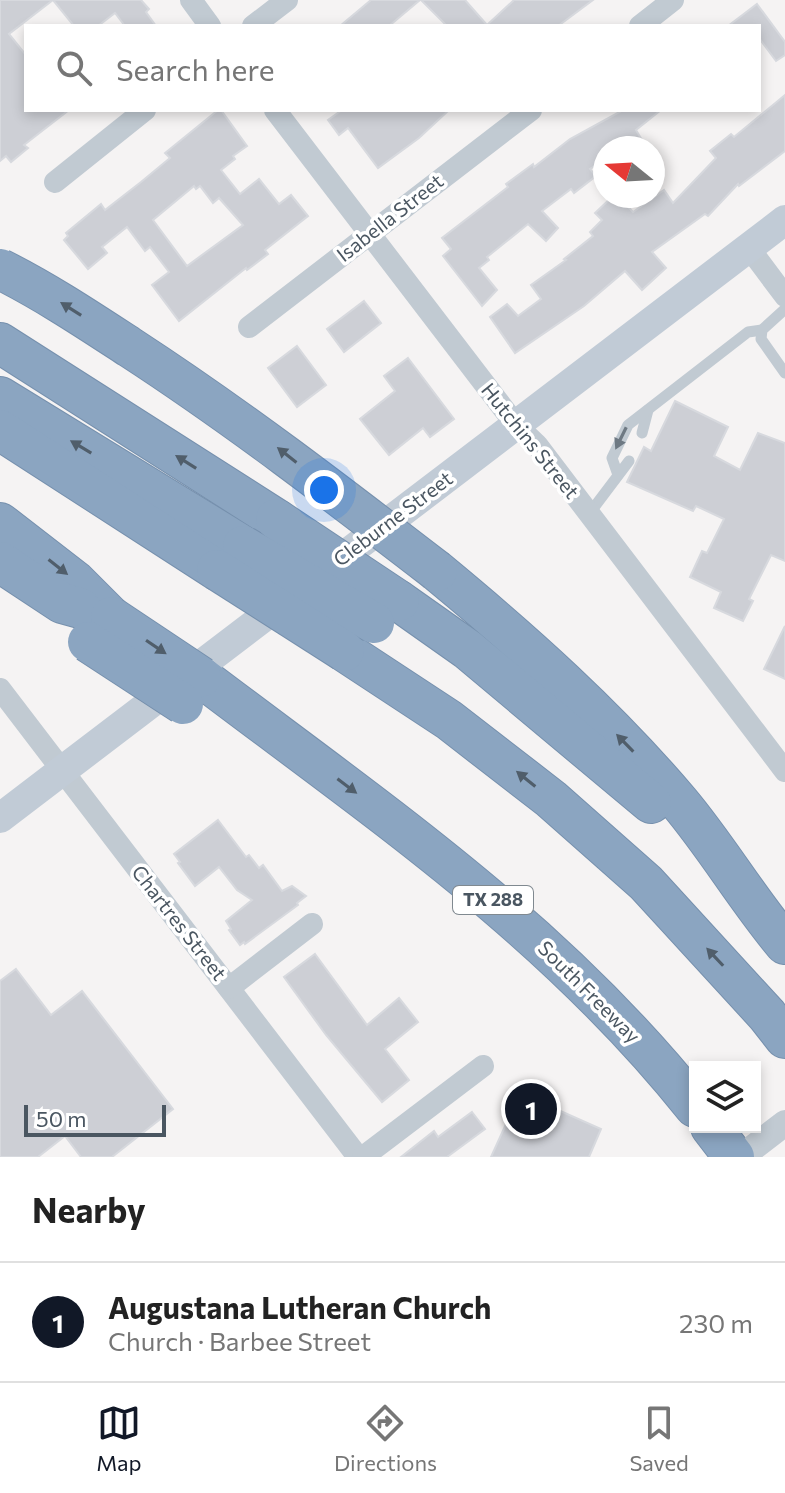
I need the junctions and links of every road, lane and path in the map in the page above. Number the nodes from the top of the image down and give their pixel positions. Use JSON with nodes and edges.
{"nodes":[{"id":1,"x":191,"y":0,"type":"edge"},
{"id":2,"x":287,"y":0,"type":"edge"},
{"id":3,"x":673,"y":0,"type":"edge"},
{"id":4,"x":209,"y":24,"type":"edge"},
{"id":5,"x":256,"y":24,"type":"edge"},
{"id":6,"x":643,"y":24,"type":"edge"},
{"id":7,"x":142,"y":112,"type":"edge"},
{"id":8,"x":277,"y":112,"type":"edge"},
{"id":9,"x":528,"y":112,"type":"edge"},
{"id":10,"x":55,"y":182,"type":"dead end"},
{"id":11,"x":785,"y":220,"type":"edge"},
{"id":12,"x":369,"y":233,"type":"junction"},
{"id":13,"x":749,"y":248,"type":"junction"},
{"id":14,"x":0,"y":269,"type":"edge"},
{"id":15,"x":785,"y":296,"type":"edge"},
{"id":16,"x":785,"y":309,"type":"edge"},
{"id":17,"x":249,"y":327,"type":"dead end"},
{"id":18,"x":762,"y":330,"type":"junction"},
{"id":19,"x":0,"y":343,"type":"edge"},
{"id":20,"x":785,"y":373,"type":"edge"},
{"id":21,"x":0,"y":397,"type":"edge"},
{"id":22,"x":648,"y":410,"type":"junction"},
{"id":23,"x":516,"y":425,"type":"junction"},
{"id":24,"x":0,"y":430,"type":"edge"},
{"id":25,"x":642,"y":433,"type":"dead end"},
{"id":26,"x":629,"y":461,"type":"dead end"},
{"id":27,"x":618,"y":475,"type":"junction"},
{"id":28,"x":589,"y":514,"type":"junction"},
{"id":29,"x":0,"y":523,"type":"edge"},
{"id":30,"x":230,"y":558,"type":"junction"},
{"id":31,"x":0,"y":562,"type":"edge"},
{"id":32,"x":0,"y":589,"type":"edge"},
{"id":33,"x":387,"y":612,"type":"junction"},
{"id":34,"x":99,"y":629,"type":"junction"},
{"id":35,"x":0,"y":689,"type":"edge"},
{"id":36,"x":62,"y":771,"type":"junction"},
{"id":37,"x":785,"y":771,"type":"edge"},
{"id":38,"x":0,"y":818,"type":"edge"},
{"id":39,"x":312,"y":924,"type":"dead end"},
{"id":40,"x":782,"y":940,"type":"edge"},
{"id":41,"x":229,"y":988,"type":"junction"},
{"id":42,"x":776,"y":1026,"type":"edge"},
{"id":43,"x":483,"y":1066,"type":"dead end"},
{"id":44,"x":687,"y":1097,"type":"edge"},
{"id":45,"x":785,"y":1123,"type":"edge"},
{"id":46,"x":716,"y":1133,"type":"edge"},
{"id":47,"x":361,"y":1157,"type":"edge"},
{"id":48,"x":734,"y":1157,"type":"edge"},
{"id":49,"x":741,"y":1157,"type":"edge"}],
"edges":[{"from":1,"to":4,"type":"street"},
{"from":2,"to":5,"type":"street"},
{"from":3,"to":6,"type":"street"},
{"from":7,"to":10,"type":"street"},
{"from":8,"to":12,"type":"street","name":"Hutchins Street"},
{"from":9,"to":12,"type":"street","name":"Isabella Street"},
{"from":11,"to":13,"type":"main road","name":"Cleburne Street"},
{"from":12,"to":17,"type":"street","name":"Isabella Street"},
{"from":12,"to":23,"type":"street","name":"Hutchins Street"},
{"from":13,"to":15,"type":"street"},
{"from":13,"to":23,"type":"main road","name":"Cleburne Street"},
{"from":40,"to":14,"type":"highway","one_way":true,"bridge":true},
{"from":16,"to":18,"type":"lane"},
{"from":18,"to":20,"type":"lane"},
{"from":18,"to":22,"type":"lane"},
{"from":33,"to":19,"type":"highway","one_way":true,"bridge":true},
{"from":30,"to":21,"type":"highway","one_way":true},
{"from":22,"to":25,"type":"lane"},
{"from":22,"to":27,"type":"lane","one_way":true},
{"from":23,"to":28,"type":"street","name":"Hutchins Street"},
{"from":23,"to":36,"type":"main road","name":"Cleburne Street"},
{"from":24,"to":30,"type":"highway"},
{"from":26,"to":27,"type":"lane"},
{"from":27,"to":28,"type":"lane"},
{"from":28,"to":37,"type":"street","name":"Hutchins Street"},
{"from":29,"to":34,"type":"highway","one_way":true},
{"from":30,"to":33,"type":"highway","bridge":true},
{"from":42,"to":30,"type":"highway","one_way":true,"bridge":true},
{"from":31,"to":34,"type":"highway"},
{"from":32,"to":34,"type":"highway"},
{"from":33,"to":40,"type":"highway"},
{"from":34,"to":44,"type":"highway","name":"South Freeway","number":"TX 288","one_way":true,"bridge":true},
{"from":35,"to":36,"type":"street","name":"Chartres Street"},
{"from":36,"to":38,"type":"main road","name":"Cleburne Street"},
{"from":36,"to":41,"type":"street","name":"Chartres Street"},
{"from":39,"to":41,"type":"street"},
{"from":41,"to":47,"type":"street","name":"Chartres Street"},
{"from":43,"to":47,"type":"street"},
{"from":45,"to":49,"type":"street"},
{"from":46,"to":48,"type":"highway"}]}
